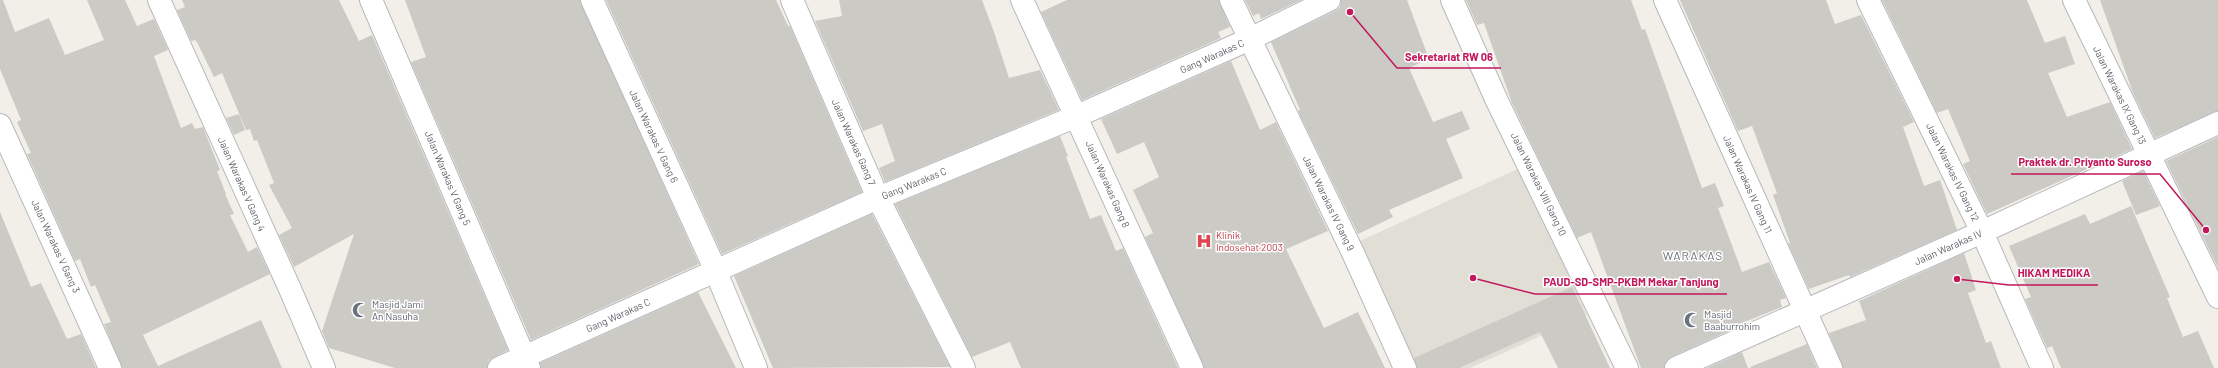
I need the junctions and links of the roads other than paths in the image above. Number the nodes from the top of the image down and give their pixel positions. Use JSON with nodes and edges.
{"nodes":[{"id":1,"x":159,"y":0,"type":"edge"},
{"id":2,"x":371,"y":0,"type":"edge"},
{"id":3,"x":592,"y":0,"type":"edge"},
{"id":4,"x":792,"y":0,"type":"edge"},
{"id":5,"x":1022,"y":0,"type":"edge"},
{"id":6,"x":1230,"y":0,"type":"edge"},
{"id":7,"x":1329,"y":0,"type":"edge"},
{"id":8,"x":1452,"y":0,"type":"edge"},
{"id":9,"x":1665,"y":0,"type":"edge"},
{"id":10,"x":1868,"y":0,"type":"edge"},
{"id":11,"x":2074,"y":0,"type":"edge"},
{"id":12,"x":1250,"y":39,"type":"junction"},
{"id":13,"x":1077,"y":116,"type":"junction"},
{"id":14,"x":2218,"y":123,"type":"edge"},
{"id":15,"x":0,"y":125,"type":"edge"},
{"id":16,"x":2150,"y":156,"type":"junction"},
{"id":17,"x":878,"y":198,"type":"junction"},
{"id":18,"x":1982,"y":232,"type":"junction"},
{"id":19,"x":715,"y":272,"type":"junction"},
{"id":20,"x":2218,"y":297,"type":"edge"},
{"id":21,"x":1805,"y":311,"type":"junction"},
{"id":22,"x":527,"y":362,"type":"edge"},
{"id":23,"x":110,"y":368,"type":"edge"},
{"id":24,"x":324,"y":368,"type":"edge"},
{"id":25,"x":499,"y":368,"type":"edge"},
{"id":26,"x":756,"y":368,"type":"edge"},
{"id":27,"x":964,"y":368,"type":"edge"},
{"id":28,"x":1192,"y":368,"type":"edge"},
{"id":29,"x":1405,"y":368,"type":"edge"},
{"id":30,"x":1627,"y":368,"type":"edge"},
{"id":31,"x":1676,"y":368,"type":"edge"},
{"id":32,"x":1831,"y":368,"type":"edge"},
{"id":33,"x":2042,"y":368,"type":"edge"}],
"edges":[{"from":1,"to":24,"type":"street","name":"Jalan Warakas V Gang 4"},
{"from":2,"to":22,"type":"street","name":"Jalan Warakas V Gang 5"},
{"from":3,"to":19,"type":"street","name":"Jalan Warakas V Gang 6"},
{"from":4,"to":17,"type":"street","name":"Jalan Warakas Gang 7"},
{"from":5,"to":13,"type":"street","name":"Jalan Warakas Gang 8"},
{"from":6,"to":12,"type":"street","name":"Jalan Warakas IV Gang 9"},
{"from":7,"to":12,"type":"street","name":"Gang Warakas C"},
{"from":8,"to":30,"type":"street","name":"Jalan Warakas VIII Gang 10"},
{"from":9,"to":21,"type":"street","name":"Jalan Warakas IV Gang 11"},
{"from":10,"to":18,"type":"street","name":"Jalan Warakas IV Gang 12"},
{"from":11,"to":16,"type":"street","name":"Jalan Warakas IX Gang 13"},
{"from":12,"to":13,"type":"street","name":"Gang Warakas C"},
{"from":12,"to":29,"type":"street","name":"Jalan Warakas IV Gang 9"},
{"from":13,"to":17,"type":"street","name":"Gang Warakas C"},
{"from":13,"to":28,"type":"street","name":"Jalan Warakas Gang 8"},
{"from":14,"to":16,"type":"street","name":"Jalan Warakas IV"},
{"from":15,"to":23,"type":"street","name":"Jalan Warakas V Gang 3"},
{"from":16,"to":18,"type":"street","name":"Jalan Warakas IV"},
{"from":16,"to":20,"type":"street","name":"Jalan Warakas IX Gang 13"},
{"from":17,"to":19,"type":"street","name":"Gang Warakas C"},
{"from":17,"to":27,"type":"street","name":"Jalan Warakas Gang 7"},
{"from":18,"to":21,"type":"street","name":"Jalan Warakas IV"},
{"from":18,"to":33,"type":"street","name":"Jalan Warakas IV Gang 12"},
{"from":19,"to":22,"type":"street","name":"Gang Warakas C"},
{"from":19,"to":26,"type":"street","name":"Jalan Warakas V Gang 6"},
{"from":21,"to":31,"type":"street","name":"Jalan Warakas IV"},
{"from":21,"to":32,"type":"street","name":"Jalan Warakas IV Gang 11"},
{"from":22,"to":25,"type":"street","name":"Gang Warakas C"}]}
